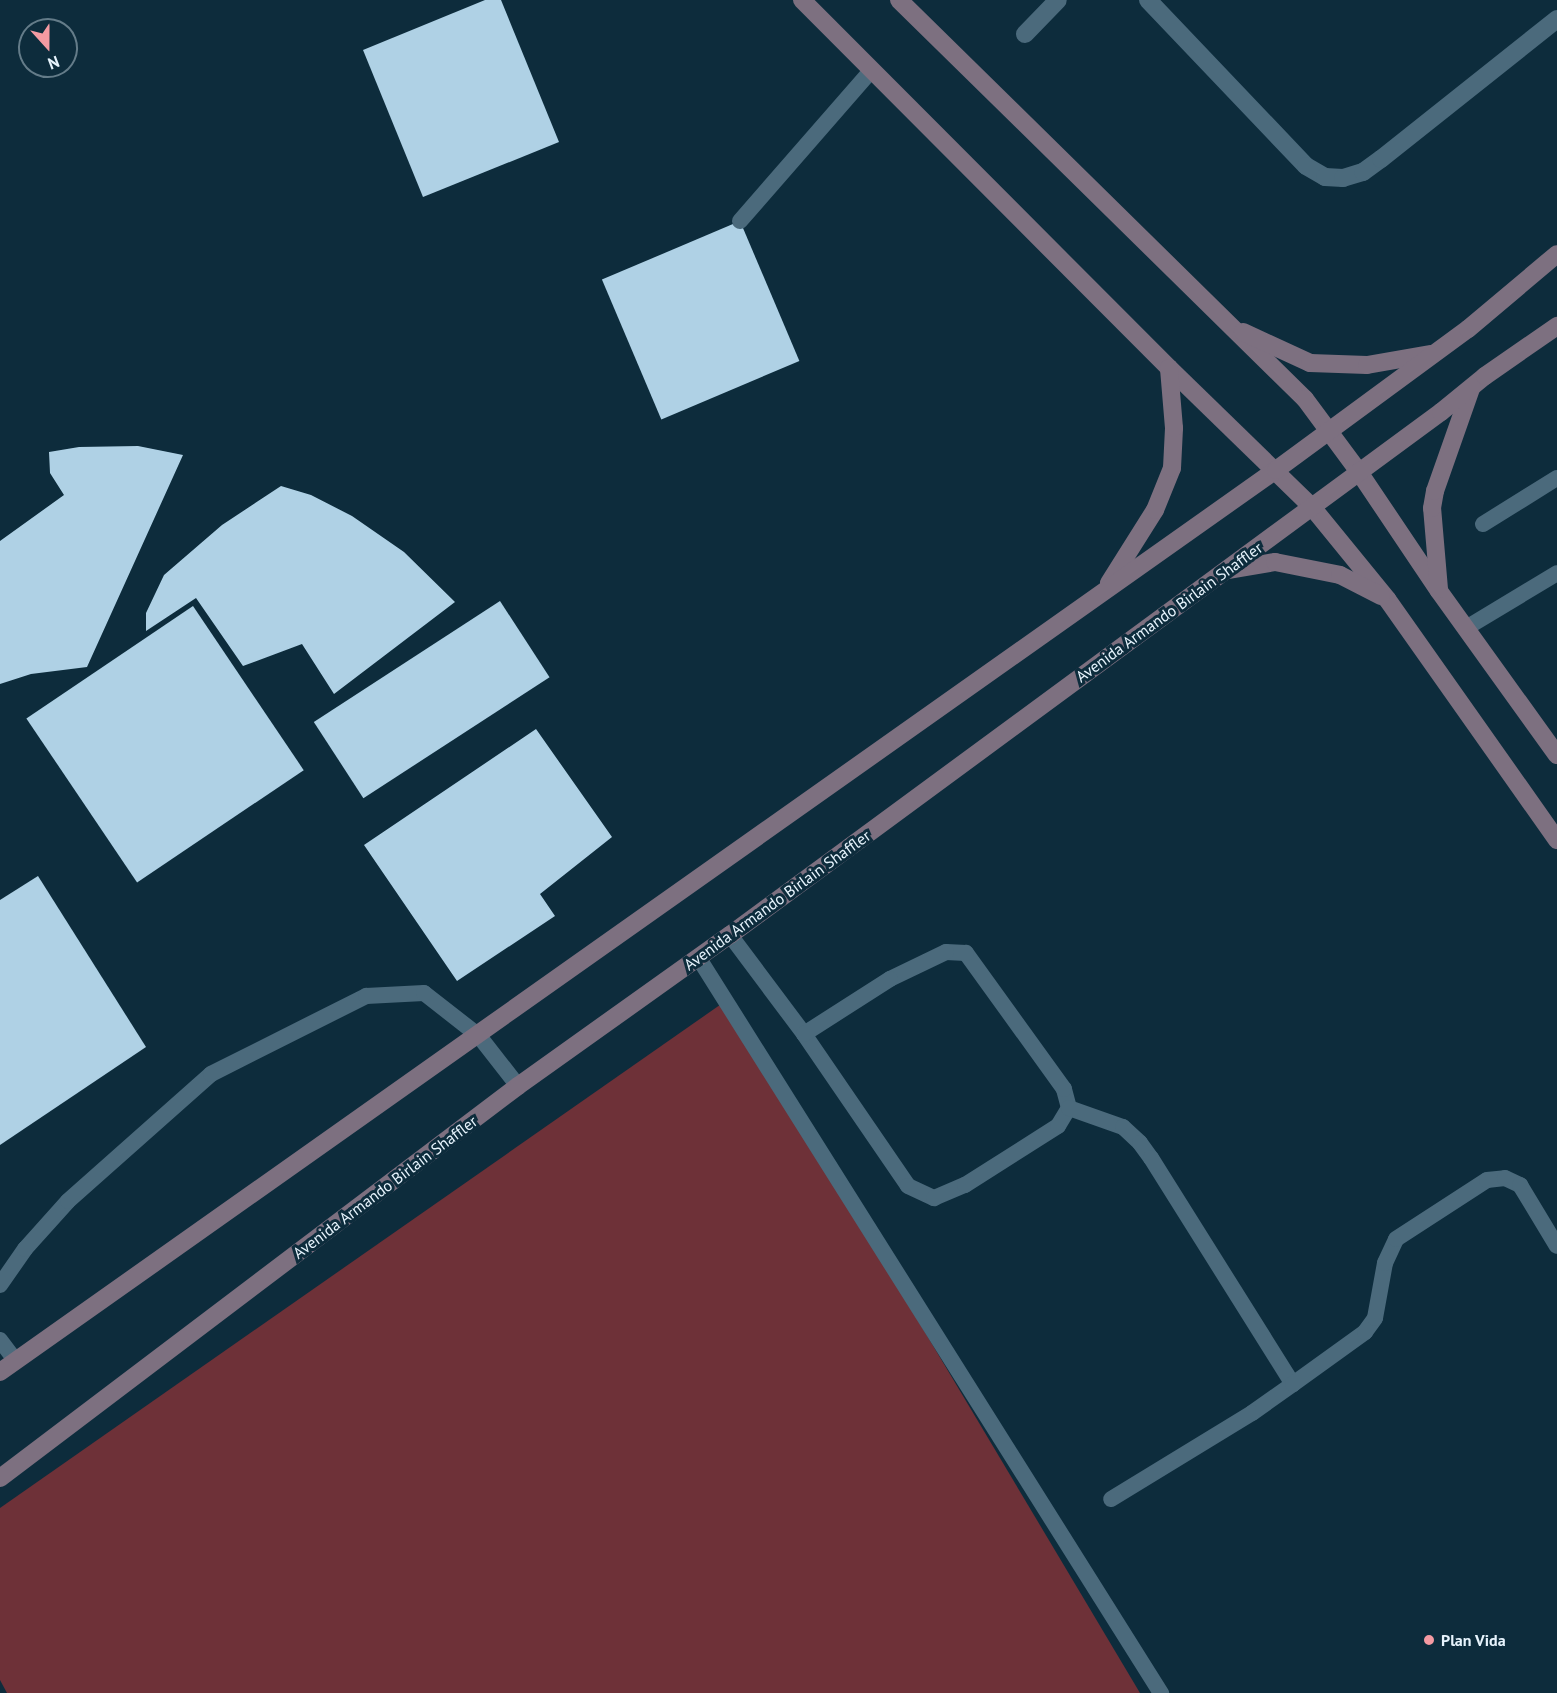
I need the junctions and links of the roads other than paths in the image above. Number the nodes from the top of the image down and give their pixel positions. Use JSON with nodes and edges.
{"nodes":[{"id":1,"x":801,"y":0,"type":"edge"},
{"id":2,"x":899,"y":0,"type":"edge"},
{"id":3,"x":1058,"y":0,"type":"edge"},
{"id":4,"x":1148,"y":0,"type":"edge"},
{"id":5,"x":1557,"y":19,"type":"edge"},
{"id":6,"x":1025,"y":34,"type":"dead end"},
{"id":7,"x":871,"y":71,"type":"junction"},
{"id":8,"x":740,"y":221,"type":"dead end"},
{"id":9,"x":1557,"y":254,"type":"edge"},
{"id":10,"x":1557,"y":326,"type":"edge"},
{"id":11,"x":1232,"y":327,"type":"junction"},
{"id":12,"x":1434,"y":353,"type":"junction"},
{"id":13,"x":1169,"y":368,"type":"junction"},
{"id":14,"x":1471,"y":389,"type":"junction"},
{"id":15,"x":1330,"y":430,"type":"junction"},
{"id":16,"x":1276,"y":470,"type":"junction"},
{"id":17,"x":1359,"y":472,"type":"junction"},
{"id":18,"x":1557,"y":478,"type":"edge"},
{"id":19,"x":1312,"y":507,"type":"junction"},
{"id":20,"x":1484,"y":524,"type":"dead end"},
{"id":21,"x":1225,"y":571,"type":"junction"},
{"id":22,"x":1557,"y":573,"type":"edge"},
{"id":23,"x":1103,"y":591,"type":"junction"},
{"id":24,"x":1439,"y":591,"type":"junction"},
{"id":25,"x":1387,"y":599,"type":"junction"},
{"id":26,"x":1466,"y":628,"type":"junction"},
{"id":27,"x":1554,"y":743,"type":"edge"},
{"id":28,"x":1557,"y":840,"type":"edge"},
{"id":29,"x":730,"y":934,"type":"junction"},
{"id":30,"x":698,"y":957,"type":"junction"},
{"id":31,"x":804,"y":1034,"type":"junction"},
{"id":32,"x":479,"y":1036,"type":"junction"},
{"id":33,"x":518,"y":1086,"type":"junction"},
{"id":34,"x":1069,"y":1108,"type":"junction"},
{"id":35,"x":1557,"y":1246,"type":"edge"},
{"id":36,"x":0,"y":1285,"type":"edge"},
{"id":37,"x":0,"y":1340,"type":"edge"},
{"id":38,"x":16,"y":1361,"type":"junction"},
{"id":39,"x":0,"y":1372,"type":"edge"},
{"id":40,"x":1293,"y":1384,"type":"junction"},
{"id":41,"x":0,"y":1478,"type":"edge"},
{"id":42,"x":1111,"y":1499,"type":"dead end"},
{"id":43,"x":1161,"y":1693,"type":"edge"}],
"edges":[{"from":1,"to":7,"type":"street"},
{"from":2,"to":11,"type":"street"},
{"from":3,"to":6,"type":"street"},
{"from":4,"to":5,"type":"street"},
{"from":7,"to":8,"type":"lane"},
{"from":7,"to":13,"type":"street"},
{"from":9,"to":12,"type":"street"},
{"from":10,"to":14,"type":"street","name":"Avenida Armando Birlain Shaffler"},
{"from":11,"to":12,"type":"street"},
{"from":11,"to":15,"type":"street"},
{"from":12,"to":15,"type":"street"},
{"from":13,"to":16,"type":"street"},
{"from":13,"to":23,"type":"street"},
{"from":14,"to":17,"type":"street","name":"Avenida Armando Birlain Shaffler"},
{"from":14,"to":24,"type":"street"},
{"from":15,"to":16,"type":"street"},
{"from":15,"to":17,"type":"street"},
{"from":16,"to":19,"type":"street"},
{"from":16,"to":23,"type":"street"},
{"from":17,"to":19,"type":"street","name":"Avenida Armando Birlain Shaffler"},
{"from":17,"to":24,"type":"street"},
{"from":18,"to":20,"type":"lane"},
{"from":19,"to":21,"type":"street","name":"Avenida Armando Birlain Shaffler"},
{"from":19,"to":25,"type":"street"},
{"from":21,"to":25,"type":"street"},
{"from":21,"to":29,"type":"street","name":"Avenida Armando Birlain Shaffler"},
{"from":22,"to":26,"type":"lane"},
{"from":23,"to":32,"type":"street"},
{"from":24,"to":26,"type":"street"},
{"from":25,"to":28,"type":"street"},
{"from":26,"to":27,"type":"street"},
{"from":29,"to":30,"type":"street","name":"Avenida Armando Birlain Shaffler"},
{"from":29,"to":31,"type":"lane"},
{"from":30,"to":33,"type":"street","name":"Avenida Armando Birlain Shaffler"},
{"from":30,"to":43,"type":"lane"},
{"from":31,"to":34,"type":"lane"},
{"from":31,"to":34,"type":"lane"},
{"from":32,"to":33,"type":"lane"},
{"from":32,"to":36,"type":"lane"},
{"from":32,"to":38,"type":"street"},
{"from":33,"to":41,"type":"street","name":"Avenida Armando Birlain Shaffler"},
{"from":34,"to":40,"type":"lane"},
{"from":35,"to":40,"type":"lane"},
{"from":37,"to":38,"type":"lane"},
{"from":38,"to":39,"type":"street"},
{"from":40,"to":42,"type":"lane"}]}
